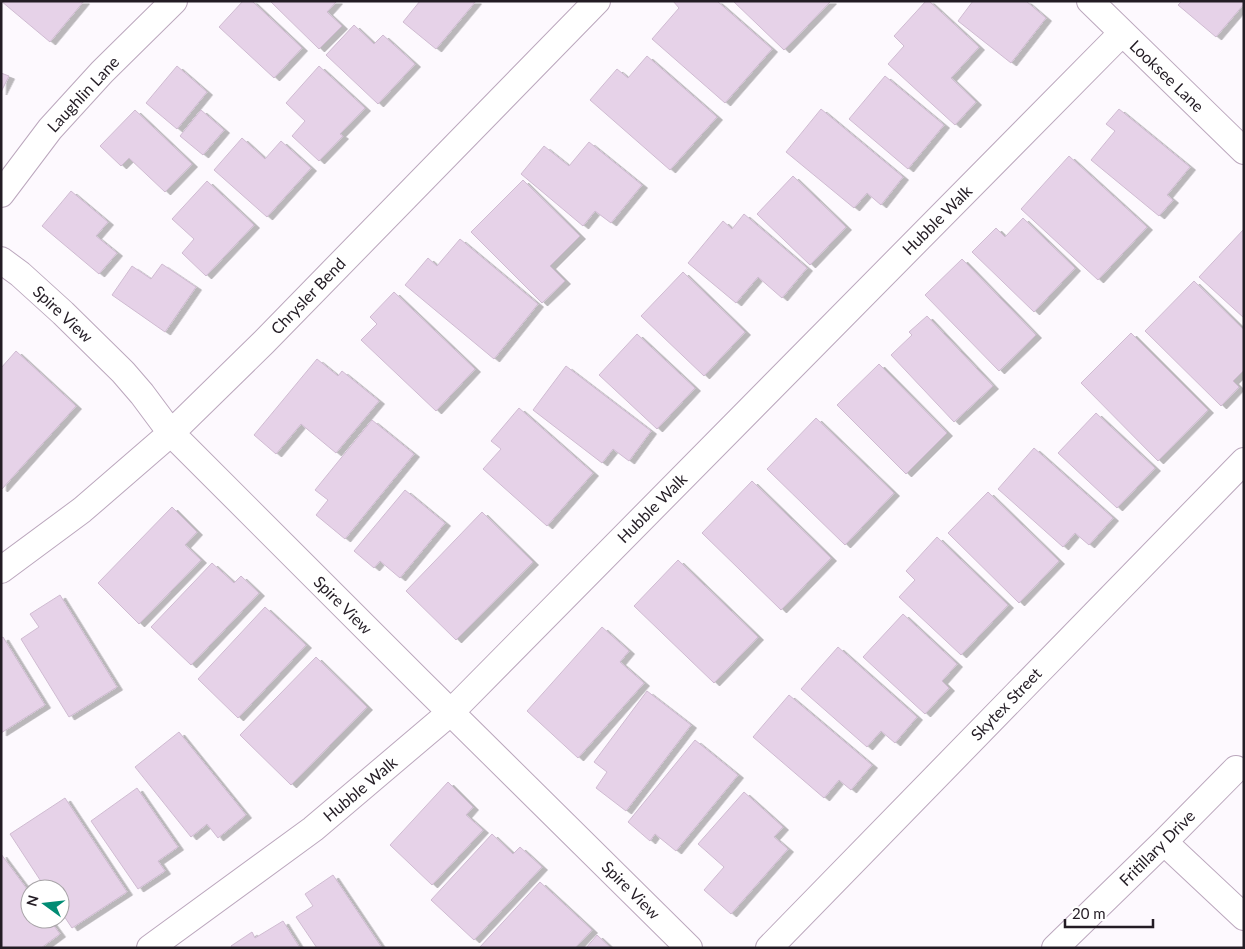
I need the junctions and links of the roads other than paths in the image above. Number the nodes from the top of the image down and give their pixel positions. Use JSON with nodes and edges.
{"nodes":[{"id":1,"x":174,"y":1,"type":"edge"},
{"id":2,"x":598,"y":1,"type":"edge"},
{"id":3,"x":1090,"y":1,"type":"edge"},
{"id":4,"x":1122,"y":32,"type":"junction"},
{"id":5,"x":1244,"y":151,"type":"edge"},
{"id":6,"x":1,"y":194,"type":"edge"},
{"id":7,"x":1,"y":260,"type":"edge"},
{"id":8,"x":170,"y":432,"type":"junction"},
{"id":9,"x":1244,"y":461,"type":"edge"},
{"id":10,"x":1,"y":570,"type":"edge"},
{"id":11,"x":450,"y":712,"type":"junction"},
{"id":12,"x":1236,"y":769,"type":"dead end"},
{"id":13,"x":1164,"y":842,"type":"junction"},
{"id":14,"x":1244,"y":917,"type":"edge"},
{"id":15,"x":150,"y":948,"type":"edge"},
{"id":16,"x":689,"y":948,"type":"edge"},
{"id":17,"x":769,"y":948,"type":"edge"},
{"id":18,"x":1055,"y":948,"type":"edge"}],
"edges":[{"from":1,"to":6,"type":"street","name":"Laughlin Lane"},
{"from":2,"to":8,"type":"street","name":"Chrysler Bend"},
{"from":3,"to":4,"type":"street","name":"Looksee Lane"},
{"from":4,"to":5,"type":"street","name":"Looksee Lane"},
{"from":4,"to":11,"type":"street","name":"Hubble Walk"},
{"from":7,"to":8,"type":"street","name":"Spire View"},
{"from":8,"to":10,"type":"street","name":"Chrysler Bend"},
{"from":8,"to":11,"type":"street","name":"Spire View"},
{"from":9,"to":17,"type":"street","name":"Skytex Street"},
{"from":11,"to":15,"type":"street","name":"Hubble Walk"},
{"from":11,"to":16,"type":"street","name":"Spire View"},
{"from":12,"to":13,"type":"street","name":"Fritillary Drive"},
{"from":13,"to":14,"type":"street"},
{"from":13,"to":18,"type":"street","name":"Fritillary Drive"}]}
